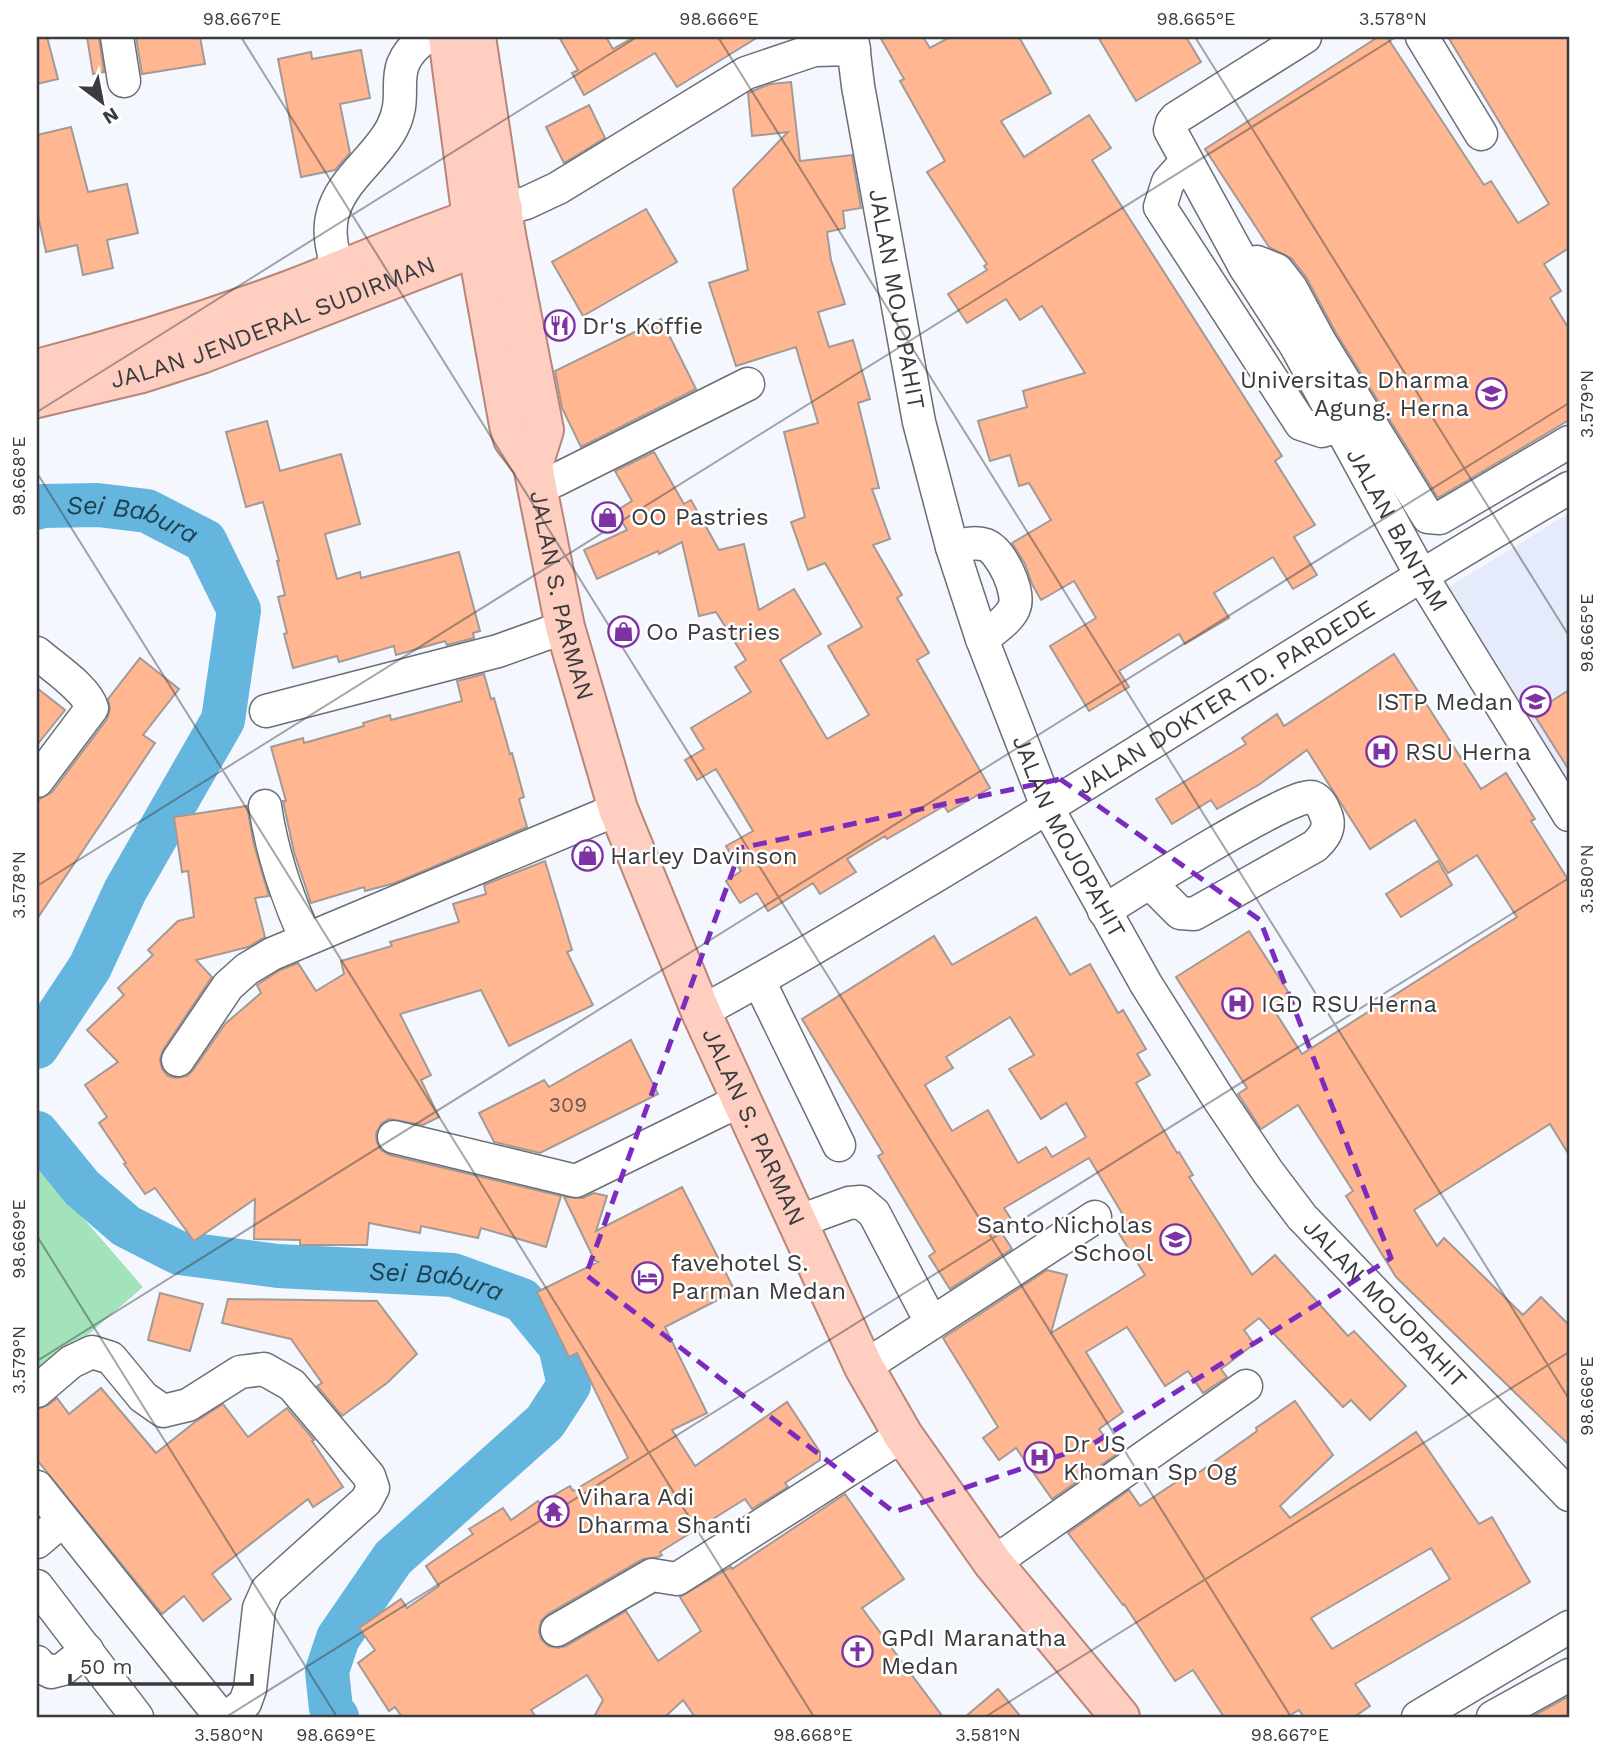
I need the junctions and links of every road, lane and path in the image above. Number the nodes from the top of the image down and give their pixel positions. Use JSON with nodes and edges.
{"nodes":[{"id":1,"x":117,"y":37,"type":"edge"},
{"id":2,"x":426,"y":37,"type":"edge"},
{"id":3,"x":448,"y":37,"type":"edge"},
{"id":4,"x":476,"y":37,"type":"edge"},
{"id":5,"x":1305,"y":37,"type":"edge"},
{"id":6,"x":1422,"y":37,"type":"edge"},
{"id":7,"x":853,"y":43,"type":"edge"},
{"id":8,"x":124,"y":80,"type":"dead end"},
{"id":9,"x":1480,"y":134,"type":"dead end"},
{"id":10,"x":1186,"y":162,"type":"junction"},
{"id":11,"x":466,"y":169,"type":"junction"},
{"id":12,"x":490,"y":227,"type":"junction"},
{"id":13,"x":399,"y":246,"type":"junction"},
{"id":14,"x":338,"y":270,"type":"junction"},
{"id":15,"x":1308,"y":344,"type":"junction"},
{"id":16,"x":37,"y":369,"type":"edge"},
{"id":17,"x":748,"y":384,"type":"dead end"},
{"id":18,"x":37,"y":398,"type":"edge"},
{"id":19,"x":1339,"y":426,"type":"junction"},
{"id":20,"x":1569,"y":442,"type":"edge"},
{"id":21,"x":1540,"y":459,"type":"junction"},
{"id":22,"x":535,"y":476,"type":"junction"},
{"id":23,"x":1565,"y":491,"type":"edge"},
{"id":24,"x":1469,"y":500,"type":"junction"},
{"id":25,"x":1489,"y":535,"type":"junction"},
{"id":26,"x":952,"y":547,"type":"junction"},
{"id":27,"x":1421,"y":575,"type":"junction"},
{"id":28,"x":565,"y":627,"type":"junction"},
{"id":29,"x":982,"y":639,"type":"junction"},
{"id":30,"x":37,"y":653,"type":"edge"},
{"id":31,"x":266,"y":711,"type":"dead end"},
{"id":32,"x":37,"y":781,"type":"edge"},
{"id":33,"x":265,"y":806,"type":"dead end"},
{"id":34,"x":618,"y":809,"type":"junction"},
{"id":35,"x":1048,"y":809,"type":"junction"},
{"id":36,"x":1569,"y":816,"type":"edge"},
{"id":37,"x":1150,"y":883,"type":"junction"},
{"id":38,"x":1104,"y":911,"type":"junction"},
{"id":39,"x":306,"y":939,"type":"junction"},
{"id":40,"x":759,"y":981,"type":"junction"},
{"id":41,"x":701,"y":1012,"type":"junction"},
{"id":42,"x":178,"y":1060,"type":"dead end"},
{"id":43,"x":741,"y":1100,"type":"junction"},
{"id":44,"x":394,"y":1137,"type":"dead end"},
{"id":45,"x":839,"y":1146,"type":"dead end"},
{"id":46,"x":1095,"y":1217,"type":"dead end"},
{"id":47,"x":797,"y":1222,"type":"junction"},
{"id":48,"x":931,"y":1322,"type":"junction"},
{"id":49,"x":864,"y":1367,"type":"junction"},
{"id":50,"x":1246,"y":1386,"type":"dead end"},
{"id":51,"x":37,"y":1391,"type":"edge"},
{"id":52,"x":903,"y":1435,"type":"junction"},
{"id":53,"x":37,"y":1487,"type":"edge"},
{"id":54,"x":1569,"y":1495,"type":"edge"},
{"id":55,"x":63,"y":1520,"type":"junction"},
{"id":56,"x":37,"y":1542,"type":"edge"},
{"id":57,"x":993,"y":1563,"type":"junction"},
{"id":58,"x":37,"y":1586,"type":"edge"},
{"id":59,"x":557,"y":1630,"type":"dead end"},
{"id":60,"x":1567,"y":1632,"type":"edge"},
{"id":61,"x":87,"y":1650,"type":"junction"},
{"id":62,"x":37,"y":1662,"type":"edge"},
{"id":63,"x":1569,"y":1675,"type":"edge"},
{"id":64,"x":137,"y":1717,"type":"edge"},
{"id":65,"x":221,"y":1717,"type":"edge"},
{"id":66,"x":228,"y":1717,"type":"edge"},
{"id":67,"x":1119,"y":1717,"type":"edge"},
{"id":68,"x":1418,"y":1717,"type":"edge"},
{"id":69,"x":1493,"y":1717,"type":"edge"}],
"edges":[{"from":1,"to":8,"type":"street"},
{"from":2,"to":14,"type":"street"},
{"from":3,"to":11,"type":"main road"},
{"from":4,"to":12,"type":"main road"},
{"from":5,"to":10,"type":"street","name":"JALAN BANTAM"},
{"from":6,"to":9,"type":"street"},
{"from":7,"to":12,"type":"street"},
{"from":7,"to":26,"type":"street","name":"JALAN MOJOPAHIT"},
{"from":10,"to":15,"type":"street","name":"JALAN BANTAM"},
{"from":10,"to":19,"type":"street"},
{"from":11,"to":12,"type":"main road"},
{"from":11,"to":13,"type":"main road"},
{"from":12,"to":13,"type":"main road","name":"JALAN JENDERAL SUDIRMAN"},
{"from":12,"to":18,"type":"main road","name":"JALAN JENDERAL SUDIRMAN"},
{"from":12,"to":22,"type":"main road","name":"JALAN S. PARMAN"},
{"from":13,"to":14,"type":"main road","name":"JALAN JENDERAL SUDIRMAN"},
{"from":14,"to":16,"type":"main road","name":"JALAN JENDERAL SUDIRMAN"},
{"from":15,"to":19,"type":"street","name":"JALAN BANTAM"},
{"from":15,"to":24,"type":"street"},
{"from":17,"to":22,"type":"street"},
{"from":19,"to":27,"type":"street","name":"JALAN BANTAM"},
{"from":20,"to":21,"type":"street"},
{"from":21,"to":23,"type":"street"},
{"from":21,"to":24,"type":"street"},
{"from":22,"to":28,"type":"main road","name":"JALAN S. PARMAN"},
{"from":23,"to":25,"type":"street","name":"JALAN DOKTER TD. PARDEDE"},
{"from":24,"to":25,"type":"street"},
{"from":25,"to":27,"type":"street","name":"JALAN DOKTER TD. PARDEDE"},
{"from":26,"to":29,"type":"street","name":"JALAN MOJOPAHIT"},
{"from":26,"to":29,"type":"street"},
{"from":27,"to":35,"type":"street","name":"JALAN DOKTER TD. PARDEDE"},
{"from":27,"to":36,"type":"street","name":"JALAN BANTAM"},
{"from":28,"to":31,"type":"street"},
{"from":28,"to":34,"type":"main road","name":"JALAN S. PARMAN"},
{"from":29,"to":35,"type":"street","name":"JALAN MOJOPAHIT"},
{"from":30,"to":32,"type":"street"},
{"from":33,"to":39,"type":"street"},
{"from":34,"to":39,"type":"street"},
{"from":34,"to":41,"type":"main road","name":"JALAN S. PARMAN"},
{"from":35,"to":38,"type":"street","name":"JALAN MOJOPAHIT"},
{"from":35,"to":40,"type":"street","name":"JALAN DOKTER TD. PARDEDE"},
{"from":37,"to":37,"type":"street"},
{"from":37,"to":38,"type":"street"},
{"from":38,"to":54,"type":"street","name":"JALAN MOJOPAHIT"},
{"from":39,"to":42,"type":"street"},
{"from":40,"to":41,"type":"street","name":"JALAN DOKTER TD. PARDEDE"},
{"from":40,"to":45,"type":"street"},
{"from":41,"to":43,"type":"main road","name":"JALAN S. PARMAN"},
{"from":43,"to":44,"type":"street"},
{"from":43,"to":47,"type":"main road","name":"JALAN S. PARMAN"},
{"from":46,"to":48,"type":"street"},
{"from":47,"to":48,"type":"street"},
{"from":47,"to":49,"type":"main road","name":"JALAN S. PARMAN"},
{"from":48,"to":49,"type":"street"},
{"from":49,"to":52,"type":"main road","name":"JALAN S. PARMAN"},
{"from":50,"to":57,"type":"street"},
{"from":51,"to":66,"type":"street"},
{"from":52,"to":57,"type":"main road","name":"JALAN S. PARMAN"},
{"from":52,"to":59,"type":"street"},
{"from":53,"to":55,"type":"street"},
{"from":55,"to":56,"type":"street"},
{"from":55,"to":65,"type":"street"},
{"from":57,"to":67,"type":"main road","name":"JALAN S. PARMAN"},
{"from":58,"to":61,"type":"street"},
{"from":60,"to":68,"type":"street"},
{"from":61,"to":62,"type":"street"},
{"from":61,"to":64,"type":"street"},
{"from":63,"to":69,"type":"street"}]}
